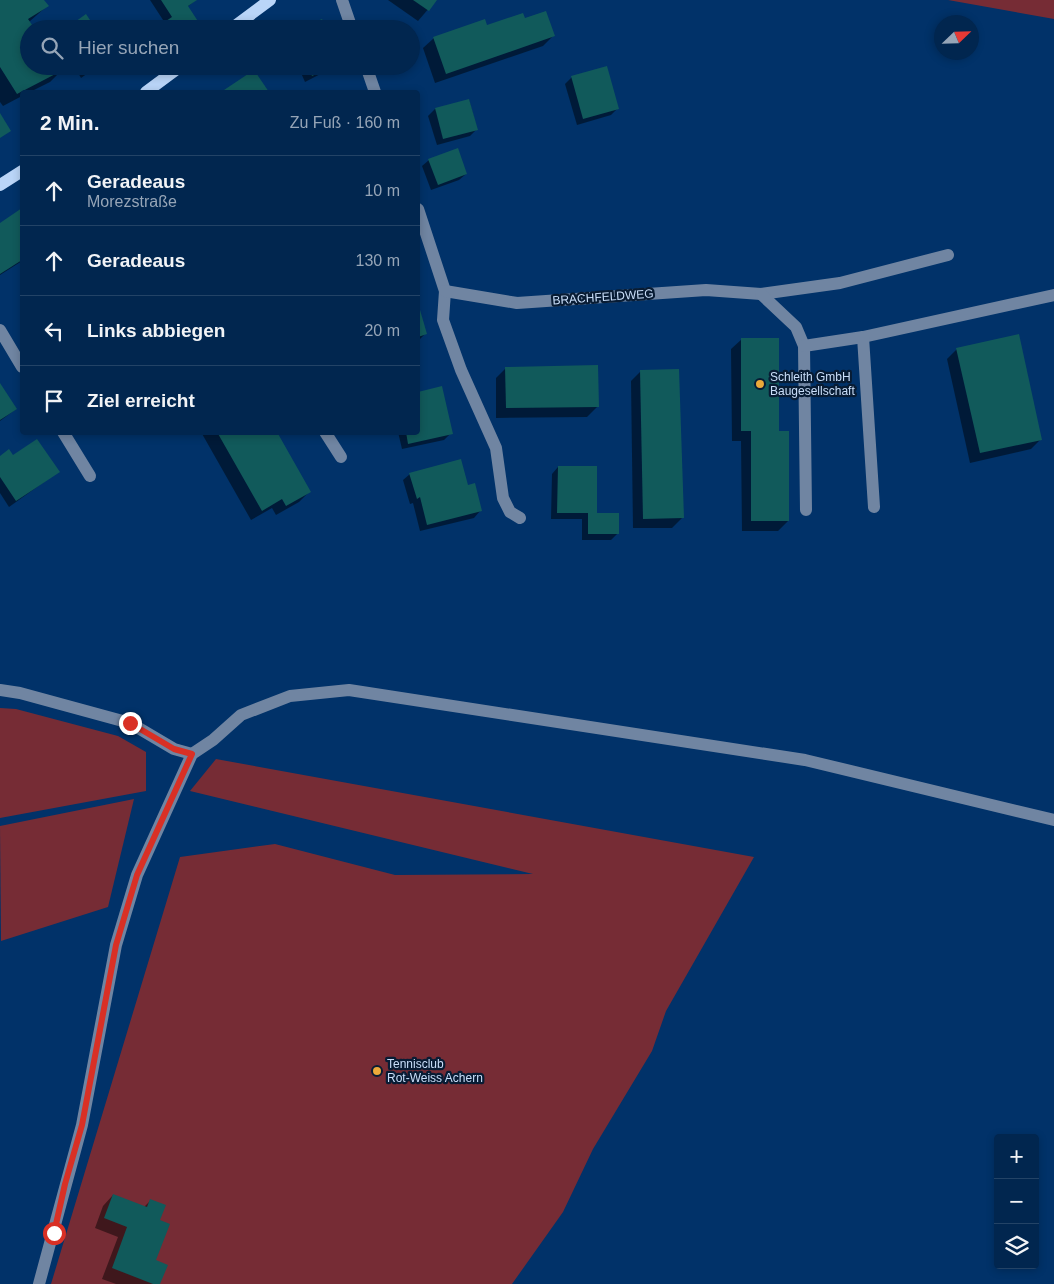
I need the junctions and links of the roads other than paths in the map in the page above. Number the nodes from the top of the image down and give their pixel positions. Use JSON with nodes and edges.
{"nodes":[{"id":1,"x":270,"y":0,"type":"edge"},
{"id":2,"x":342,"y":0,"type":"edge"},
{"id":3,"x":243,"y":20,"type":"edge"},
{"id":4,"x":349,"y":20,"type":"edge"},
{"id":5,"x":169,"y":75,"type":"edge"},
{"id":6,"x":369,"y":75,"type":"edge"},
{"id":7,"x":149,"y":90,"type":"edge"},
{"id":8,"x":375,"y":90,"type":"edge"},
{"id":9,"x":20,"y":172,"type":"edge"},
{"id":10,"x":0,"y":185,"type":"edge"},
{"id":11,"x":420,"y":215,"type":"edge"},
{"id":12,"x":948,"y":255,"type":"dead end"},
{"id":13,"x":445,"y":291,"type":"junction"},
{"id":14,"x":761,"y":294,"type":"junction"},
{"id":15,"x":1054,"y":295,"type":"edge"},
{"id":16,"x":0,"y":330,"type":"edge"},
{"id":17,"x":863,"y":337,"type":"junction"},
{"id":18,"x":804,"y":346,"type":"junction"},
{"id":19,"x":20,"y":364,"type":"edge"},
{"id":20,"x":65,"y":435,"type":"edge"},
{"id":21,"x":327,"y":435,"type":"edge"},
{"id":22,"x":341,"y":457,"type":"dead end"},
{"id":23,"x":90,"y":476,"type":"dead end"},
{"id":24,"x":874,"y":507,"type":"dead end"},
{"id":25,"x":806,"y":510,"type":"dead end"},
{"id":26,"x":520,"y":518,"type":"dead end"},
{"id":27,"x":0,"y":690,"type":"edge"},
{"id":28,"x":192,"y":754,"type":"junction"},
{"id":29,"x":1054,"y":820,"type":"edge"},
{"id":30,"x":39,"y":1284,"type":"edge"}],
"edges":[{"from":1,"to":3,"type":"main road"},
{"from":2,"to":4,"type":"street"},
{"from":5,"to":7,"type":"main road"},
{"from":6,"to":8,"type":"street"},
{"from":9,"to":10,"type":"main road"},
{"from":11,"to":13,"type":"street"},
{"from":12,"to":14,"type":"street","name":"BRACHFELDWEG"},
{"from":13,"to":14,"type":"street","name":"BRACHFELDWEG"},
{"from":13,"to":26,"type":"street"},
{"from":14,"to":18,"type":"street"},
{"from":15,"to":17,"type":"street"},
{"from":16,"to":19,"type":"street"},
{"from":17,"to":18,"type":"street"},
{"from":17,"to":24,"type":"street"},
{"from":18,"to":25,"type":"street"},
{"from":20,"to":23,"type":"street"},
{"from":21,"to":22,"type":"street"},
{"from":27,"to":28,"type":"street"},
{"from":28,"to":29,"type":"street"},
{"from":28,"to":30,"type":"street"}]}
